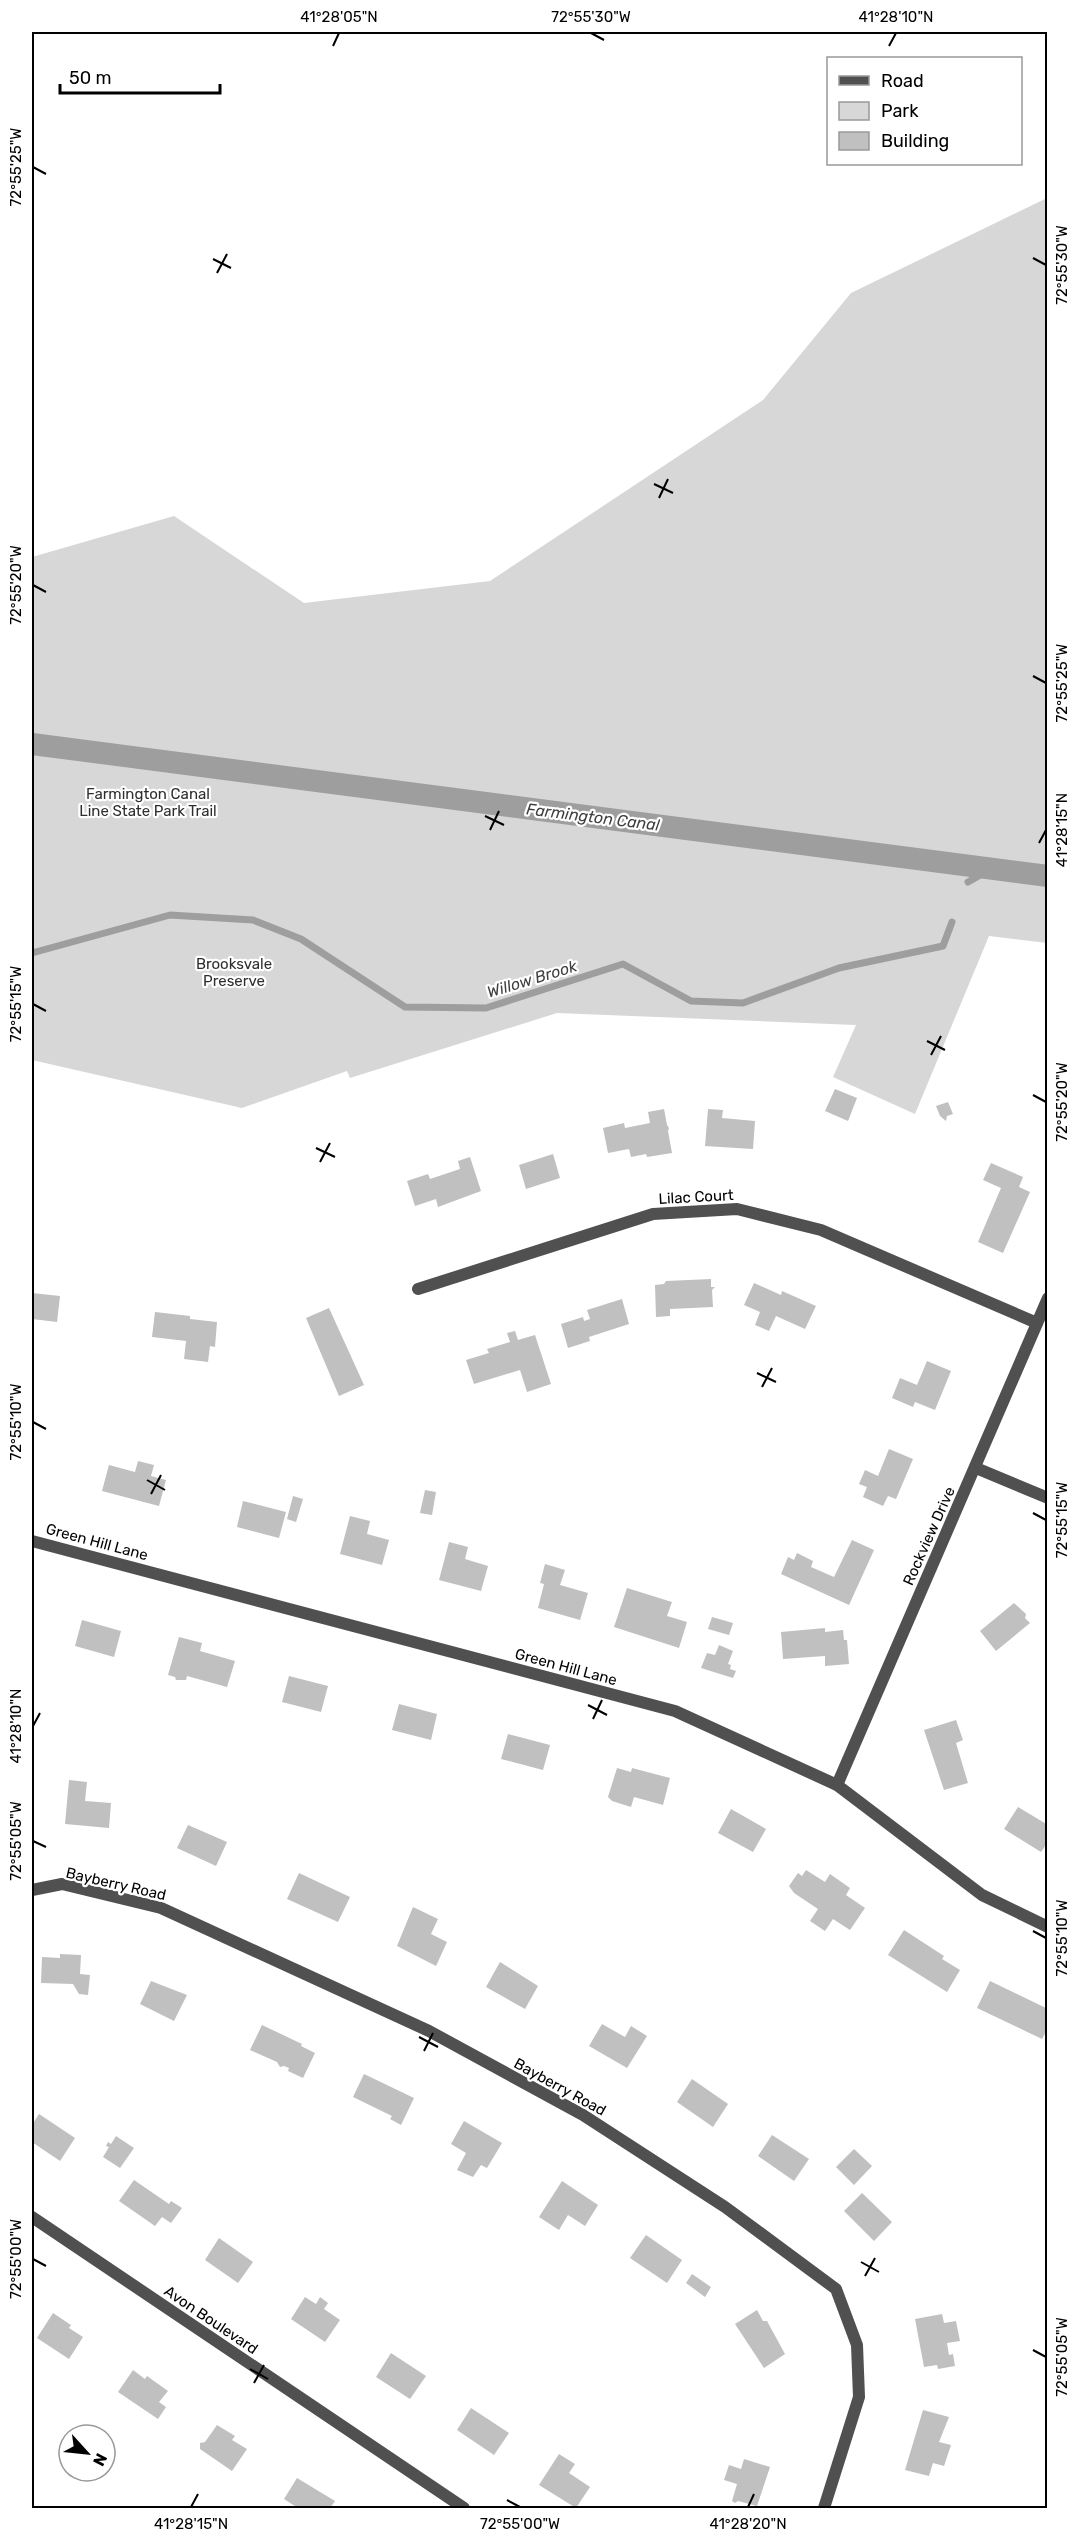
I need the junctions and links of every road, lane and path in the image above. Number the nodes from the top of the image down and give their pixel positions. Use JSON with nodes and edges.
{"nodes":[{"id":1,"x":418,"y":1289,"type":"dead end"},
{"id":2,"x":1047,"y":1298,"type":"edge"},
{"id":3,"x":1037,"y":1323,"type":"junction"},
{"id":4,"x":976,"y":1468,"type":"junction"},
{"id":5,"x":1047,"y":1498,"type":"edge"},
{"id":6,"x":32,"y":1541,"type":"edge"},
{"id":7,"x":837,"y":1785,"type":"junction"},
{"id":8,"x":32,"y":1890,"type":"edge"},
{"id":9,"x":1047,"y":1927,"type":"edge"},
{"id":10,"x":32,"y":2217,"type":"edge"},
{"id":11,"x":464,"y":2508,"type":"edge"},
{"id":12,"x":824,"y":2508,"type":"edge"}],
"edges":[{"from":1,"to":3,"type":"street","name":"Lilac Court"},
{"from":2,"to":3,"type":"street","name":"Rockview Drive"},
{"from":3,"to":4,"type":"street","name":"Rockview Drive"},
{"from":4,"to":5,"type":"street"},
{"from":4,"to":7,"type":"street","name":"Rockview Drive"},
{"from":6,"to":7,"type":"street","name":"Green Hill Lane"},
{"from":7,"to":9,"type":"street","name":"Green Hill Lane"},
{"from":8,"to":12,"type":"street","name":"Bayberry Road"},
{"from":10,"to":11,"type":"street","name":"Avon Boulevard"}]}
